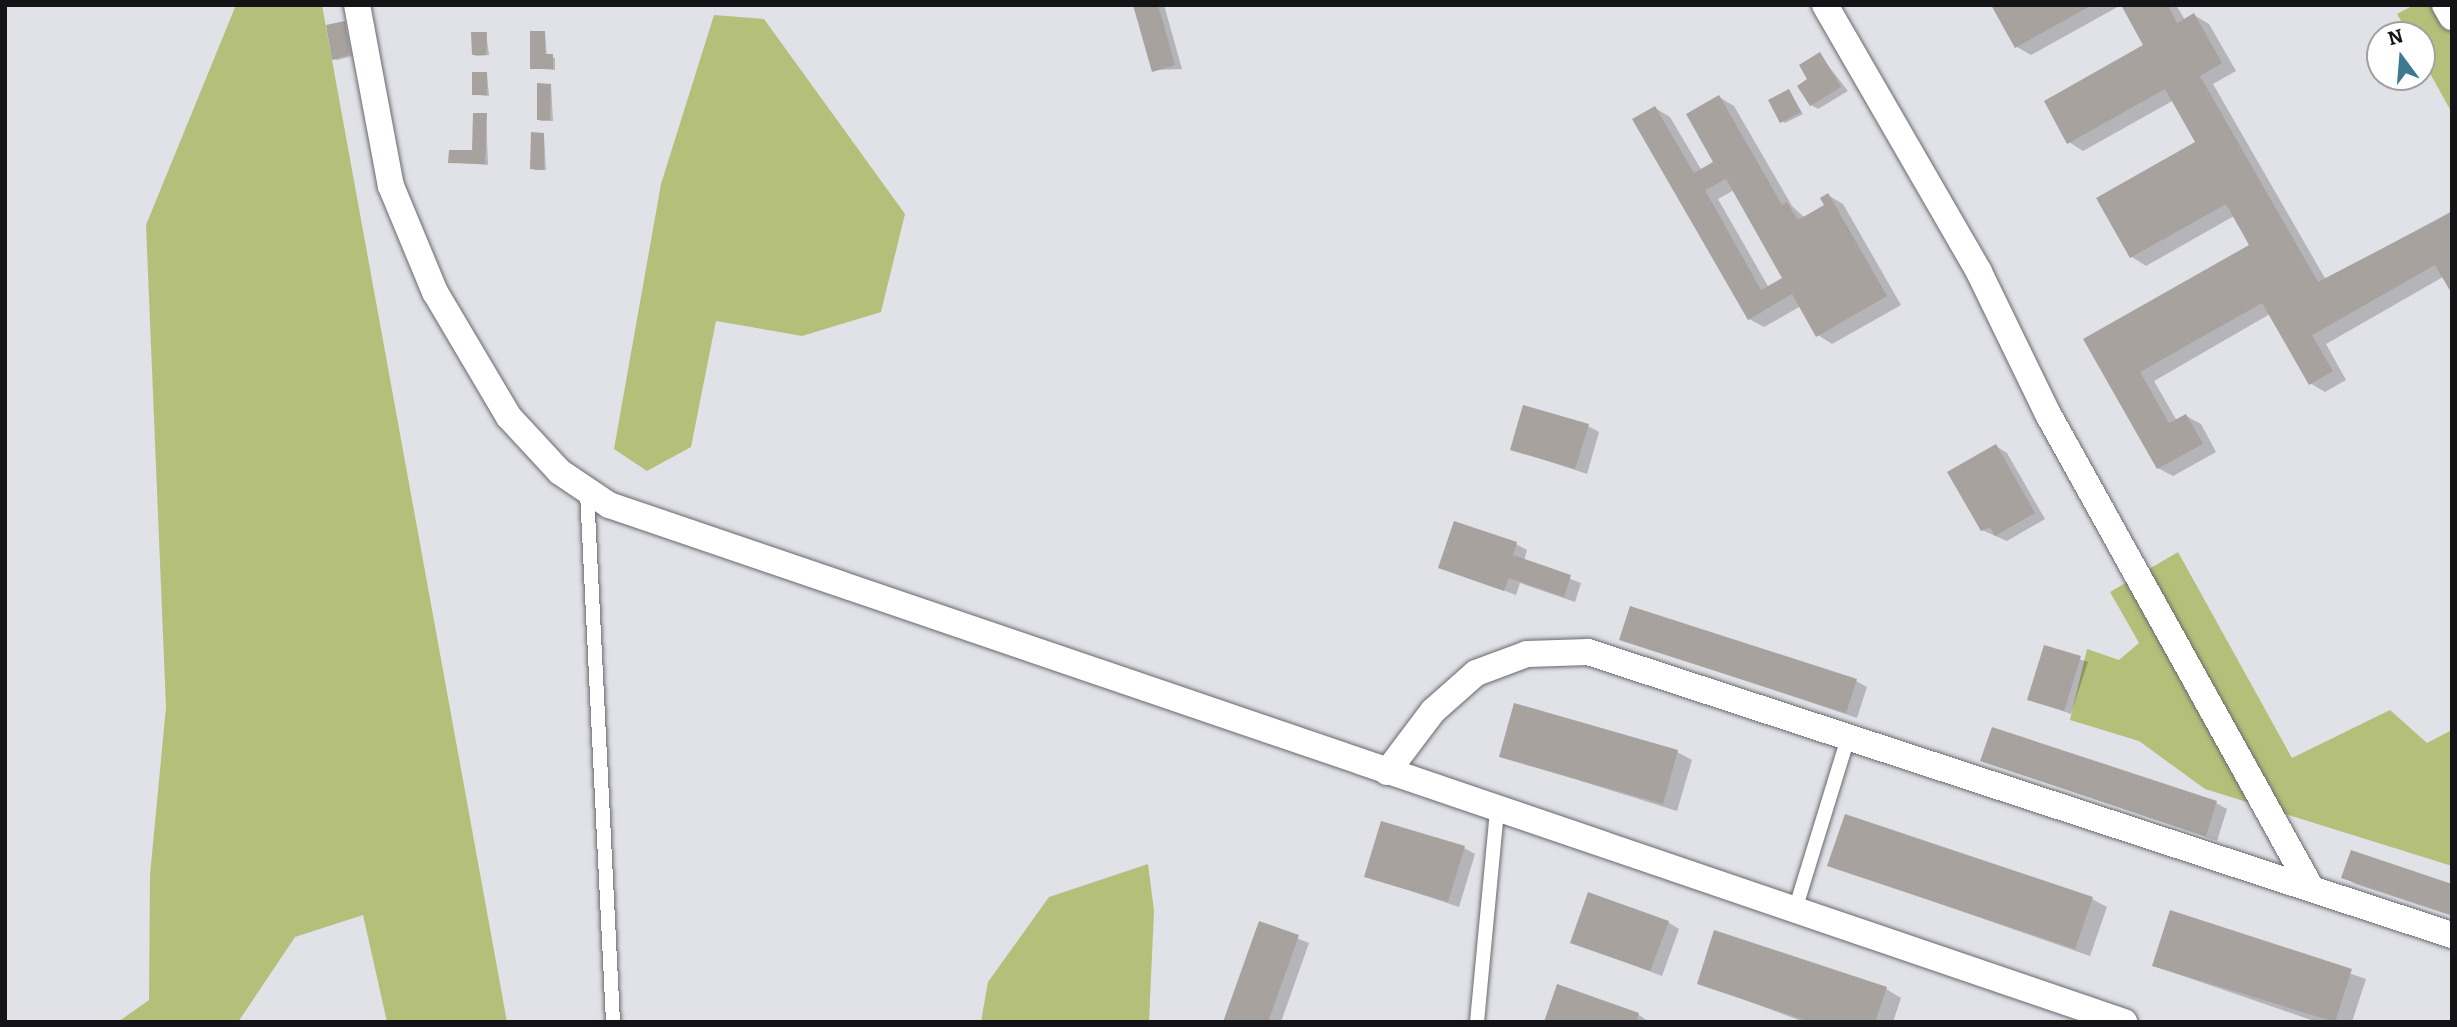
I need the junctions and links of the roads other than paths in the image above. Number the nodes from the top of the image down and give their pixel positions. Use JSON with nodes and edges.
{"nodes":[{"id":1,"x":357,"y":5,"type":"edge"},
{"id":2,"x":1825,"y":5,"type":"edge"},
{"id":3,"x":2445,"y":5,"type":"edge"},
{"id":4,"x":2452,"y":17,"type":"edge"},
{"id":5,"x":587,"y":492,"type":"junction"},
{"id":6,"x":1849,"y":735,"type":"junction"},
{"id":7,"x":1387,"y":772,"type":"junction"},
{"id":8,"x":1497,"y":809,"type":"junction"},
{"id":9,"x":2311,"y":888,"type":"junction"},
{"id":10,"x":1794,"y":910,"type":"junction"},
{"id":11,"x":2452,"y":935,"type":"edge"},
{"id":12,"x":613,"y":1022,"type":"edge"},
{"id":13,"x":1477,"y":1022,"type":"edge"},
{"id":14,"x":2124,"y":1022,"type":"edge"}],
"edges":[{"from":1,"to":5,"type":"street"},
{"from":2,"to":9,"type":"street"},
{"from":3,"to":4,"type":"street"},
{"from":5,"to":7,"type":"street"},
{"from":5,"to":12,"type":"lane"},
{"from":6,"to":7,"type":"street"},
{"from":6,"to":9,"type":"street"},
{"from":6,"to":10,"type":"lane"},
{"from":7,"to":8,"type":"street"},
{"from":8,"to":10,"type":"street"},
{"from":8,"to":13,"type":"lane"},
{"from":9,"to":11,"type":"street"},
{"from":10,"to":14,"type":"street"}]}
